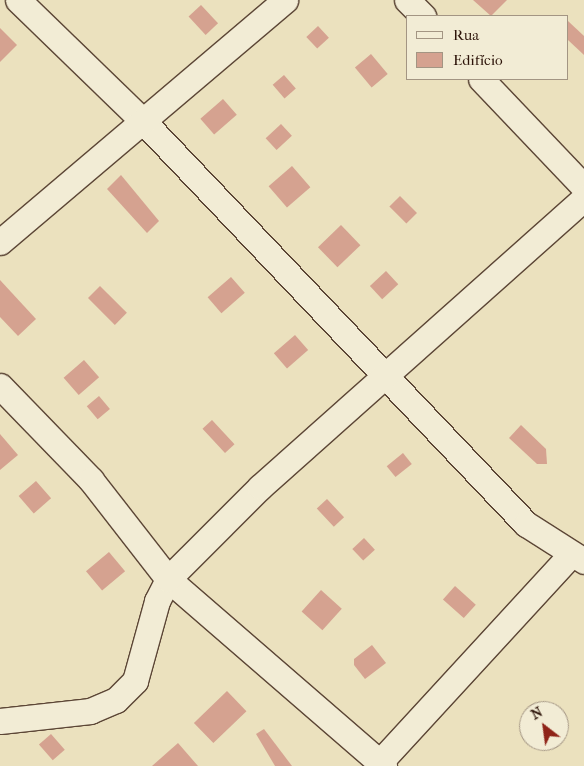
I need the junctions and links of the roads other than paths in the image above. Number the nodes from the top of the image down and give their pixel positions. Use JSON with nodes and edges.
{"nodes":[{"id":1,"x":18,"y":0,"type":"edge"},
{"id":2,"x":284,"y":0,"type":"edge"},
{"id":3,"x":406,"y":0,"type":"edge"},
{"id":4,"x":422,"y":15,"type":"edge"},
{"id":5,"x":482,"y":80,"type":"edge"},
{"id":6,"x":144,"y":122,"type":"junction"},
{"id":7,"x":584,"y":187,"type":"edge"},
{"id":8,"x":584,"y":198,"type":"edge"},
{"id":9,"x":0,"y":242,"type":"edge"},
{"id":10,"x":387,"y":376,"type":"junction"},
{"id":11,"x":0,"y":386,"type":"edge"},
{"id":12,"x":577,"y":557,"type":"edge"},
{"id":13,"x":168,"y":579,"type":"junction"},
{"id":14,"x":0,"y":721,"type":"edge"},
{"id":15,"x":382,"y":764,"type":"edge"}],
"edges":[{"from":1,"to":6,"type":"street"},
{"from":2,"to":6,"type":"street"},
{"from":3,"to":4,"type":"street"},
{"from":5,"to":7,"type":"street"},
{"from":6,"to":9,"type":"street"},
{"from":6,"to":10,"type":"street"},
{"from":8,"to":10,"type":"street"},
{"from":10,"to":12,"type":"street"},
{"from":10,"to":13,"type":"street"},
{"from":11,"to":13,"type":"street"},
{"from":12,"to":15,"type":"street"},
{"from":13,"to":14,"type":"street"},
{"from":13,"to":15,"type":"street"}]}
